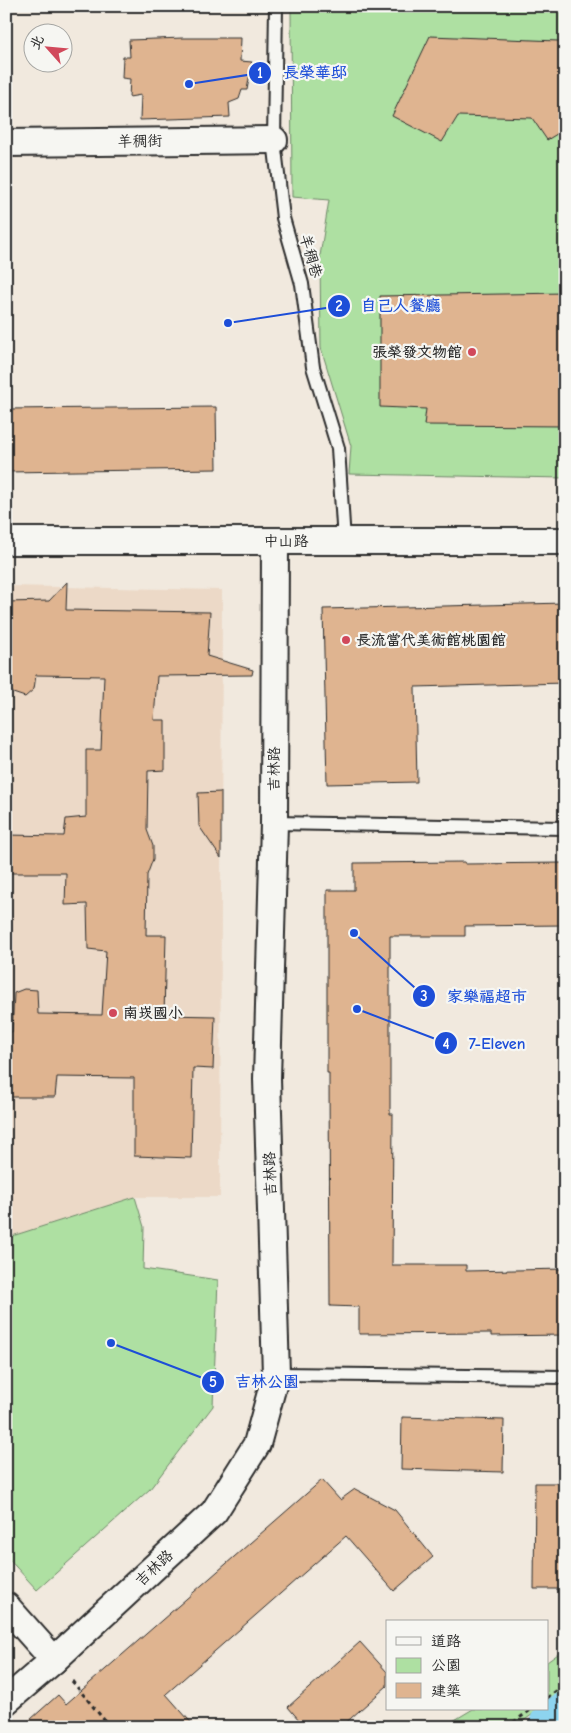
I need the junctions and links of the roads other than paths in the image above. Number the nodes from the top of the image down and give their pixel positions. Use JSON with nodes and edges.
{"nodes":[{"id":1,"x":276,"y":6,"type":"edge"},
{"id":2,"x":274,"y":140,"type":"junction"},
{"id":3,"x":6,"y":143,"type":"edge"},
{"id":4,"x":6,"y":541,"type":"edge"},
{"id":5,"x":275,"y":541,"type":"junction"},
{"id":6,"x":344,"y":541,"type":"junction"},
{"id":7,"x":565,"y":541,"type":"edge"},
{"id":8,"x":274,"y":823,"type":"junction"},
{"id":9,"x":565,"y":828,"type":"edge"},
{"id":10,"x":276,"y":1374,"type":"junction"},
{"id":11,"x":565,"y":1377,"type":"edge"},
{"id":12,"x":6,"y":1606,"type":"edge"},
{"id":13,"x":54,"y":1660,"type":"junction"},
{"id":14,"x":6,"y":1701,"type":"edge"}],
"edges":[{"from":1,"to":2,"type":"lane","name":"羊稠巷"},
{"from":2,"to":3,"type":"street","name":"羊稠街"},
{"from":2,"to":6,"type":"lane","name":"羊稠巷"},
{"from":4,"to":5,"type":"street","name":"中山路"},
{"from":5,"to":6,"type":"street","name":"中山路"},
{"from":5,"to":8,"type":"street","name":"吉林路"},
{"from":6,"to":7,"type":"street","name":"中山路"},
{"from":8,"to":9,"type":"lane"},
{"from":8,"to":10,"type":"street","name":"吉林路"},
{"from":10,"to":11,"type":"lane"},
{"from":10,"to":13,"type":"street","name":"吉林路"},
{"from":12,"to":13,"type":"street"},
{"from":13,"to":14,"type":"street","name":"吉林路"}]}
